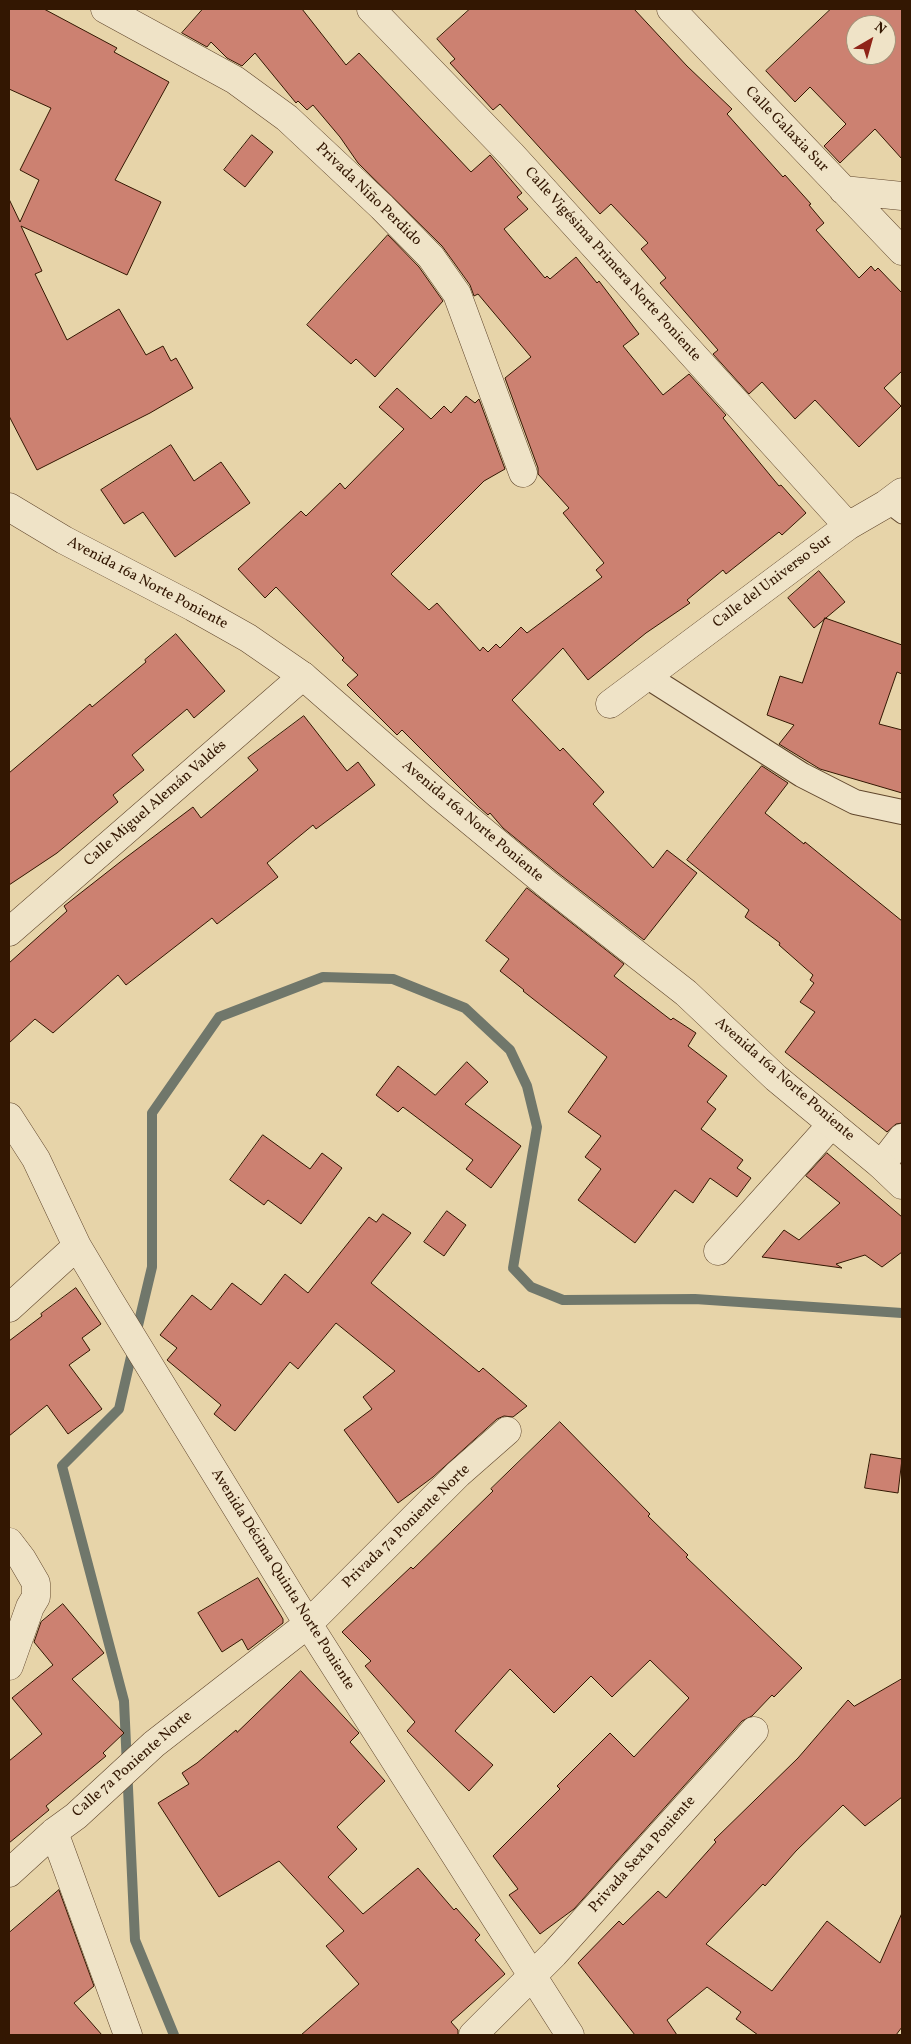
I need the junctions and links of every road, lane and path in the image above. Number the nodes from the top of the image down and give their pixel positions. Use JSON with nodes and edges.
{"nodes":[{"id":1,"x":105,"y":9,"type":"edge"},
{"id":2,"x":371,"y":9,"type":"edge"},
{"id":3,"x":670,"y":9,"type":"edge"},
{"id":4,"x":843,"y":190,"type":"junction"},
{"id":5,"x":902,"y":196,"type":"edge"},
{"id":6,"x":902,"y":251,"type":"edge"},
{"id":7,"x":523,"y":473,"type":"dead end"},
{"id":8,"x":897,"y":504,"type":"edge"},
{"id":9,"x":9,"y":508,"type":"edge"},
{"id":10,"x":848,"y":526,"type":"junction"},
{"id":11,"x":303,"y":676,"type":"junction"},
{"id":12,"x":648,"y":677,"type":"junction"},
{"id":13,"x":610,"y":704,"type":"dead end"},
{"id":14,"x":902,"y":812,"type":"edge"},
{"id":15,"x":9,"y":932,"type":"edge"},
{"id":16,"x":9,"y":1117,"type":"edge"},
{"id":17,"x":832,"y":1124,"type":"junction"},
{"id":18,"x":902,"y":1138,"type":"edge"},
{"id":19,"x":881,"y":1165,"type":"junction"},
{"id":20,"x":902,"y":1185,"type":"edge"},
{"id":21,"x":77,"y":1246,"type":"junction"},
{"id":22,"x":718,"y":1251,"type":"dead end"},
{"id":23,"x":9,"y":1308,"type":"edge"},
{"id":24,"x":507,"y":1432,"type":"dead end"},
{"id":25,"x":9,"y":1542,"type":"edge"},
{"id":26,"x":308,"y":1624,"type":"junction"},
{"id":27,"x":9,"y":1666,"type":"edge"},
{"id":28,"x":754,"y":1731,"type":"dead end"},
{"id":29,"x":54,"y":1832,"type":"junction"},
{"id":30,"x":9,"y":1873,"type":"edge"},
{"id":31,"x":531,"y":1977,"type":"junction"},
{"id":32,"x":128,"y":2035,"type":"edge"},
{"id":33,"x":473,"y":2035,"type":"edge"},
{"id":34,"x":570,"y":2035,"type":"edge"}],
"edges":[{"from":1,"to":7,"type":"street","name":"Privada Niño Perdido"},
{"from":2,"to":10,"type":"street","name":"Calle Vigésima Primera Norte Poniente"},
{"from":3,"to":4,"type":"street","name":"Calle Galaxia Sur"},
{"from":4,"to":5,"type":"street"},
{"from":4,"to":6,"type":"street","name":"Calle Galaxia Sur"},
{"from":8,"to":10,"type":"street","name":"Calle del Universo Sur"},
{"from":9,"to":11,"type":"street","name":"Avenida 16a Norte Poniente"},
{"from":10,"to":12,"type":"street","name":"Calle del Universo Sur"},
{"from":11,"to":15,"type":"street","name":"Calle Miguel Alemán Valdés"},
{"from":11,"to":17,"type":"street","name":"Avenida 16a Norte Poniente"},
{"from":12,"to":13,"type":"street","name":"Calle del Universo Sur"},
{"from":12,"to":14,"type":"street"},
{"from":16,"to":21,"type":"street","name":"Avenida Décima Quinta Norte Poniente"},
{"from":17,"to":19,"type":"street","name":"Avenida 16a Norte Poniente"},
{"from":17,"to":22,"type":"street"},
{"from":18,"to":19,"type":"street"},
{"from":19,"to":20,"type":"street","name":"Avenida 16a Norte Poniente"},
{"from":21,"to":23,"type":"street"},
{"from":21,"to":26,"type":"street","name":"Avenida Décima Quinta Norte Poniente"},
{"from":24,"to":26,"type":"street","name":"Privada 7a Poniente Norte"},
{"from":25,"to":27,"type":"street"},
{"from":26,"to":29,"type":"street","name":"Calle 7a Poniente Norte"},
{"from":26,"to":31,"type":"street","name":"Avenida Décima Quinta Norte Poniente"},
{"from":28,"to":31,"type":"street","name":"Privada Sexta Poniente"},
{"from":29,"to":30,"type":"street","name":"Calle 7a Poniente Norte"},
{"from":29,"to":32,"type":"street"},
{"from":31,"to":33,"type":"street","name":"Privada Sexta Poniente"},
{"from":31,"to":34,"type":"street","name":"Avenida Décima Quinta Norte Poniente"}]}
